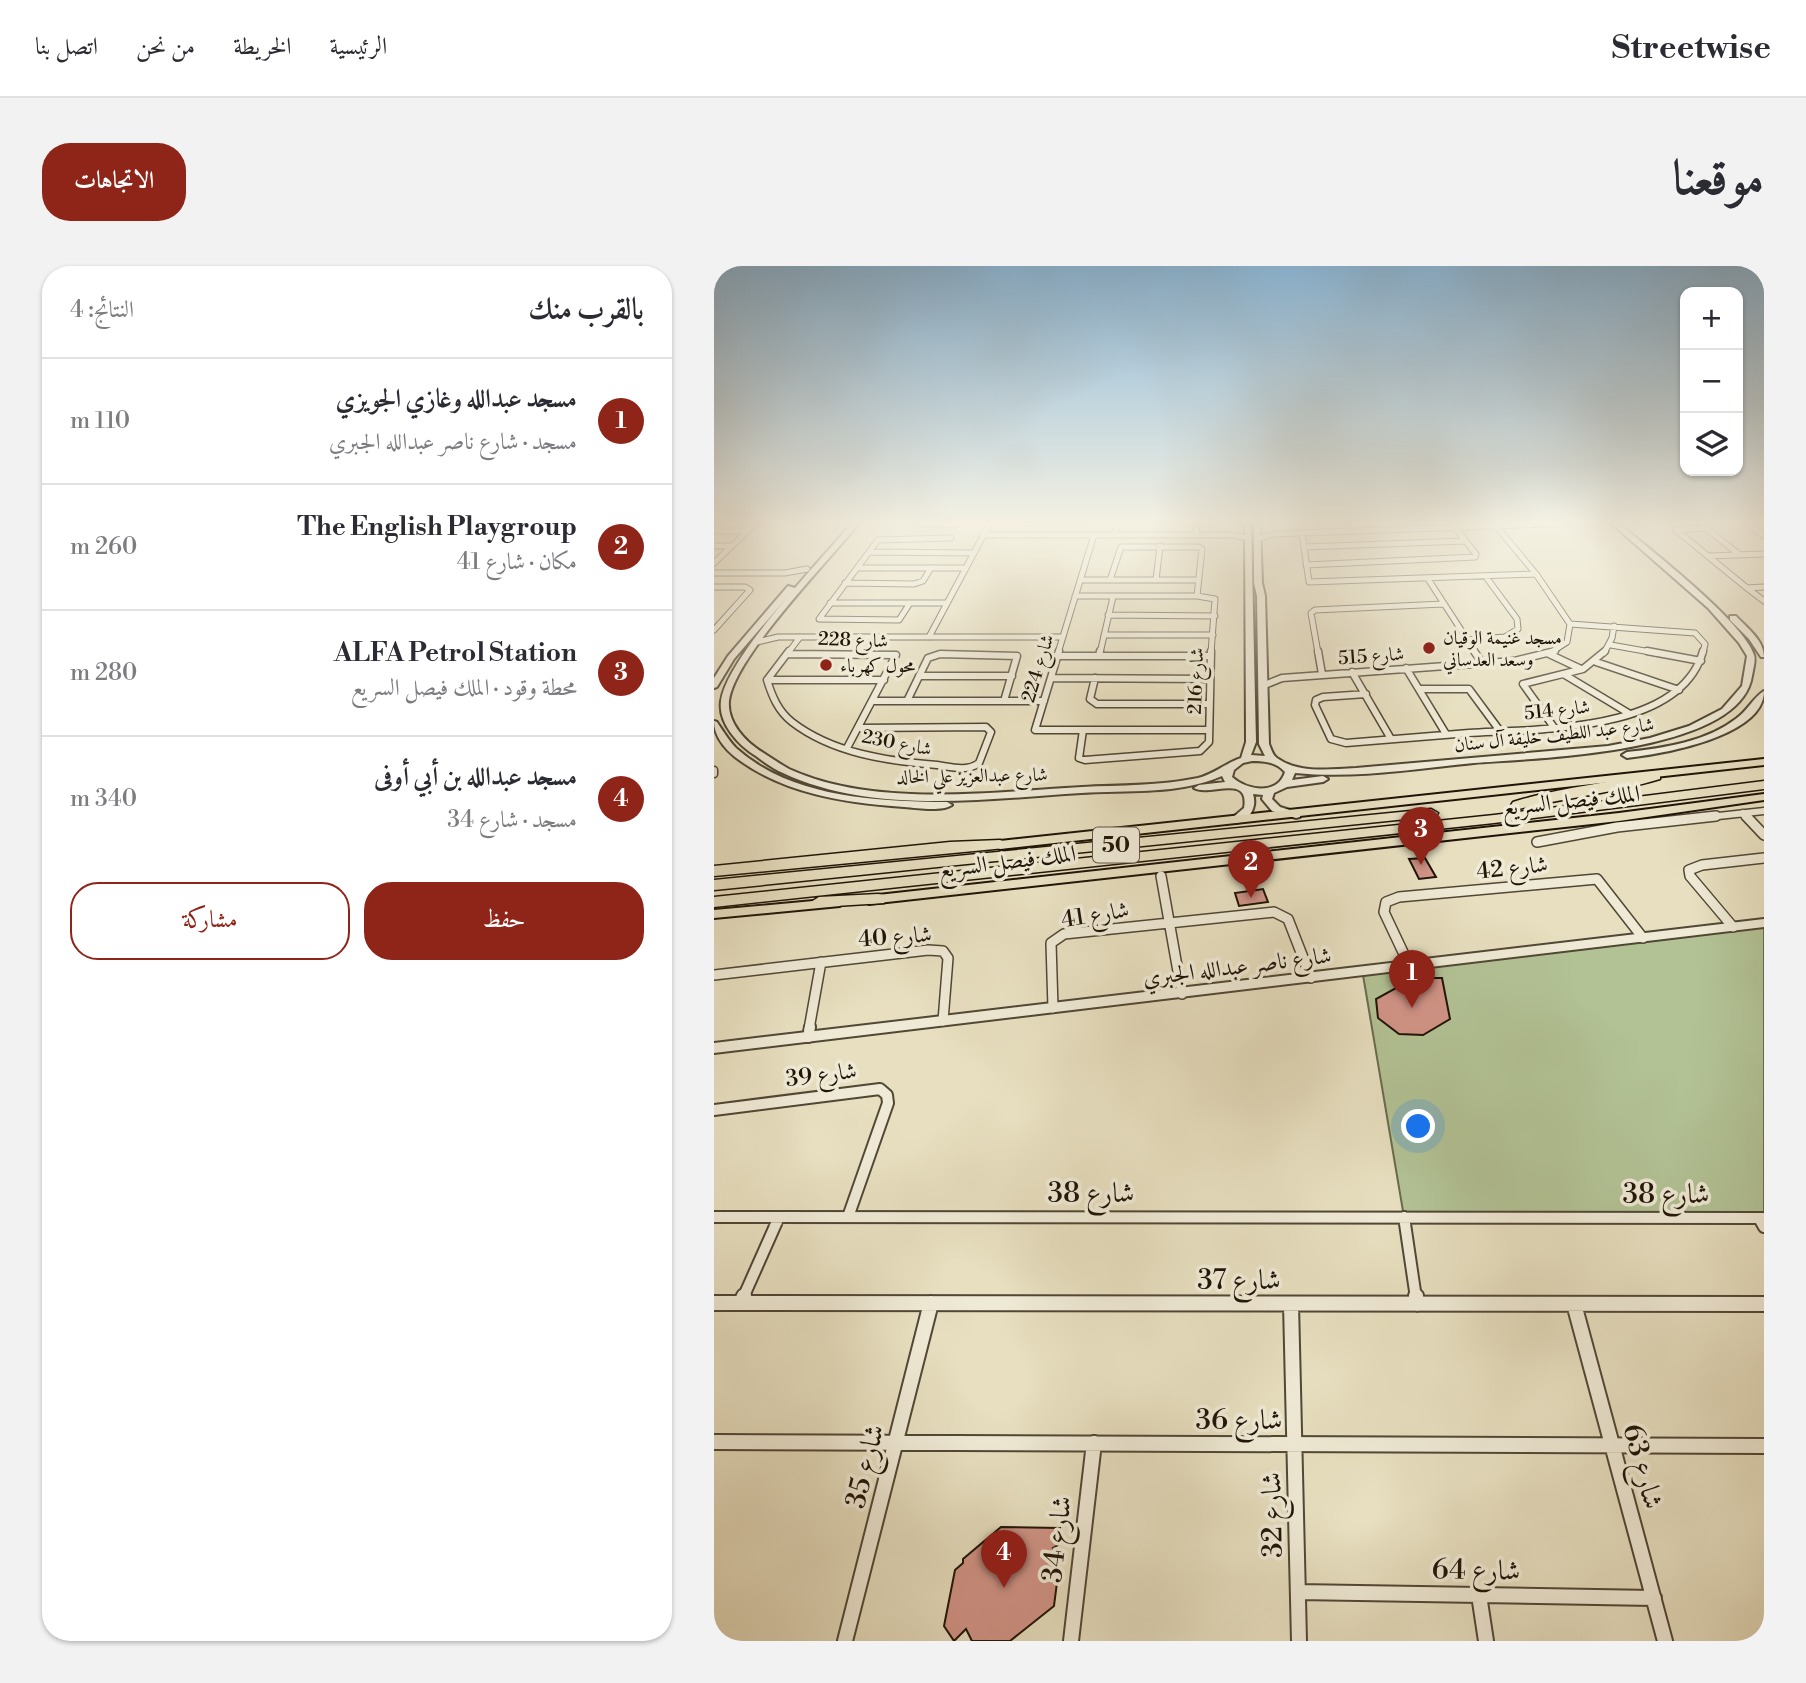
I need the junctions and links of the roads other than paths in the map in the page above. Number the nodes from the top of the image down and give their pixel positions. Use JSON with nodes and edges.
{"nodes":[{"id":1,"x":745,"y":587,"type":"edge"},
{"id":2,"x":794,"y":587,"type":"edge"},
{"id":3,"x":798,"y":587,"type":"edge"},
{"id":4,"x":842,"y":587,"type":"edge"},
{"id":5,"x":956,"y":587,"type":"edge"},
{"id":6,"x":1078,"y":587,"type":"edge"},
{"id":7,"x":1198,"y":587,"type":"edge"},
{"id":8,"x":1248,"y":587,"type":"edge"},
{"id":9,"x":1260,"y":587,"type":"edge"},
{"id":10,"x":1433,"y":587,"type":"edge"},
{"id":11,"x":1494,"y":587,"type":"edge"},
{"id":12,"x":1545,"y":587,"type":"edge"},
{"id":13,"x":1688,"y":587,"type":"edge"},
{"id":14,"x":1697,"y":587,"type":"edge"},
{"id":15,"x":1761,"y":587,"type":"edge"},
{"id":16,"x":1747,"y":588,"type":"joint"},
{"id":17,"x":1075,"y":596,"type":"junction"},
{"id":18,"x":1197,"y":596,"type":"junction"},
{"id":19,"x":1247,"y":596,"type":"junction"},
{"id":20,"x":1113,"y":597,"type":"junction"},
{"id":21,"x":1261,"y":597,"type":"junction"},
{"id":22,"x":1764,"y":601,"type":"edge"},
{"id":23,"x":784,"y":603,"type":"junction"},
{"id":24,"x":830,"y":603,"type":"junction"},
{"id":25,"x":910,"y":603,"type":"junction"},
{"id":26,"x":947,"y":603,"type":"junction"},
{"id":27,"x":1443,"y":604,"type":"junction"},
{"id":28,"x":1108,"y":615,"type":"junction"},
{"id":29,"x":1215,"y":615,"type":"junction"},
{"id":30,"x":1570,"y":624,"type":"junction"},
{"id":31,"x":1614,"y":626,"type":"junction"},
{"id":32,"x":714,"y":630,"type":"edge"},
{"id":33,"x":766,"y":631,"type":"junction"},
{"id":34,"x":1104,"y":635,"type":"junction"},
{"id":35,"x":1213,"y":635,"type":"junction"},
{"id":36,"x":778,"y":636,"type":"junction"},
{"id":37,"x":800,"y":637,"type":"junction"},
{"id":38,"x":929,"y":637,"type":"junction"},
{"id":39,"x":1063,"y":637,"type":"junction"},
{"id":40,"x":1467,"y":640,"type":"junction"},
{"id":41,"x":757,"y":642,"type":"junction"},
{"id":42,"x":1611,"y":645,"type":"junction"},
{"id":43,"x":1763,"y":648,"type":"edge"},
{"id":44,"x":788,"y":654,"type":"junction"},
{"id":45,"x":1549,"y":654,"type":"junction"},
{"id":46,"x":1058,"y":656,"type":"junction"},
{"id":47,"x":1099,"y":656,"type":"junction"},
{"id":48,"x":1211,"y":656,"type":"junction"},
{"id":49,"x":1701,"y":661,"type":"junction"},
{"id":50,"x":1596,"y":662,"type":"junction"},
{"id":51,"x":1482,"y":663,"type":"junction"},
{"id":52,"x":1406,"y":668,"type":"junction"},
{"id":53,"x":1581,"y":669,"type":"junction"},
{"id":54,"x":1262,"y":672,"type":"junction"},
{"id":55,"x":1352,"y":672,"type":"junction"},
{"id":56,"x":1322,"y":674,"type":"junction"},
{"id":57,"x":1565,"y":675,"type":"junction"},
{"id":58,"x":1012,"y":676,"type":"junction"},
{"id":59,"x":919,"y":677,"type":"junction"},
{"id":60,"x":1051,"y":678,"type":"junction"},
{"id":61,"x":1095,"y":678,"type":"junction"},
{"id":62,"x":1282,"y":678,"type":"junction"},
{"id":63,"x":1210,"y":679,"type":"junction"},
{"id":64,"x":767,"y":680,"type":"junction"},
{"id":65,"x":884,"y":680,"type":"junction"},
{"id":66,"x":714,"y":685,"type":"edge"},
{"id":67,"x":1262,"y":686,"type":"junction"},
{"id":68,"x":1419,"y":689,"type":"junction"},
{"id":69,"x":1679,"y":690,"type":"junction"},
{"id":70,"x":1366,"y":694,"type":"junction"},
{"id":71,"x":1764,"y":694,"type":"edge"},
{"id":72,"x":874,"y":701,"type":"junction"},
{"id":73,"x":907,"y":701,"type":"junction"},
{"id":74,"x":1004,"y":701,"type":"junction"},
{"id":75,"x":1044,"y":701,"type":"junction"},
{"id":76,"x":1209,"y":704,"type":"junction"},
{"id":77,"x":1630,"y":714,"type":"junction"},
{"id":78,"x":1553,"y":726,"type":"junction"},
{"id":79,"x":859,"y":728,"type":"junction"},
{"id":80,"x":1083,"y":730,"type":"junction"},
{"id":81,"x":1209,"y":730,"type":"junction"},
{"id":82,"x":1500,"y":731,"type":"junction"},
{"id":83,"x":716,"y":733,"type":"edge"},
{"id":84,"x":1446,"y":734,"type":"junction"},
{"id":85,"x":1391,"y":739,"type":"junction"},
{"id":86,"x":847,"y":748,"type":"junction"},
{"id":87,"x":1577,"y":752,"type":"junction"},
{"id":88,"x":1245,"y":759,"type":"junction"},
{"id":89,"x":1272,"y":760,"type":"junction"},
{"id":90,"x":1764,"y":762,"type":"edge"},
{"id":91,"x":1537,"y":763,"type":"junction"},
{"id":92,"x":1228,"y":769,"type":"junction"},
{"id":93,"x":1288,"y":769,"type":"junction"},
{"id":94,"x":1764,"y":774,"type":"edge"},
{"id":95,"x":1655,"y":776,"type":"junction"},
{"id":96,"x":1233,"y":784,"type":"junction"},
{"id":97,"x":1285,"y":784,"type":"junction"},
{"id":98,"x":1764,"y":785,"type":"edge"},
{"id":99,"x":1245,"y":790,"type":"junction"},
{"id":100,"x":1270,"y":790,"type":"junction"},
{"id":101,"x":1760,"y":798,"type":"edge"},
{"id":102,"x":1518,"y":805,"type":"junction"},
{"id":103,"x":1764,"y":811,"type":"edge"},
{"id":104,"x":1743,"y":813,"type":"junction"},
{"id":105,"x":1296,"y":815,"type":"junction"},
{"id":106,"x":1235,"y":821,"type":"junction"},
{"id":107,"x":1764,"y":835,"type":"edge"},
{"id":108,"x":1537,"y":842,"type":"dead end"},
{"id":109,"x":1000,"y":845,"type":"junction"},
{"id":110,"x":1764,"y":858,"type":"edge"},
{"id":111,"x":714,"y":870,"type":"edge"},
{"id":112,"x":1161,"y":876,"type":"dead end"},
{"id":113,"x":714,"y":885,"type":"edge"},
{"id":114,"x":878,"y":899,"type":"junction"},
{"id":115,"x":714,"y":904,"type":"edge"},
{"id":116,"x":714,"y":914,"type":"edge"},
{"id":117,"x":1169,"y":922,"type":"junction"},
{"id":118,"x":1764,"y":923,"type":"edge"},
{"id":119,"x":1733,"y":927,"type":"junction"},
{"id":120,"x":1643,"y":938,"type":"junction"},
{"id":121,"x":821,"y":962,"type":"junction"},
{"id":122,"x":1410,"y":967,"type":"junction"},
{"id":123,"x":714,"y":975,"type":"edge"},
{"id":124,"x":1311,"y":978,"type":"junction"},
{"id":125,"x":1182,"y":994,"type":"junction"},
{"id":126,"x":1053,"y":1008,"type":"junction"},
{"id":127,"x":943,"y":1021,"type":"junction"},
{"id":128,"x":808,"y":1037,"type":"junction"},
{"id":129,"x":714,"y":1048,"type":"edge"},
{"id":130,"x":714,"y":1110,"type":"edge"},
{"id":131,"x":714,"y":1217,"type":"edge"},
{"id":132,"x":779,"y":1217,"type":"junction"},
{"id":133,"x":848,"y":1217,"type":"junction"},
{"id":134,"x":1404,"y":1217,"type":"junction"},
{"id":135,"x":1762,"y":1221,"type":"edge"},
{"id":136,"x":714,"y":1303,"type":"edge"},
{"id":137,"x":741,"y":1303,"type":"junction"},
{"id":138,"x":931,"y":1303,"type":"junction"},
{"id":139,"x":1291,"y":1304,"type":"junction"},
{"id":140,"x":1417,"y":1304,"type":"junction"},
{"id":141,"x":1574,"y":1304,"type":"junction"},
{"id":142,"x":1764,"y":1304,"type":"edge"},
{"id":143,"x":714,"y":1442,"type":"edge"},
{"id":144,"x":895,"y":1443,"type":"junction"},
{"id":145,"x":1094,"y":1443,"type":"junction"},
{"id":146,"x":1294,"y":1444,"type":"junction"},
{"id":147,"x":1611,"y":1445,"type":"junction"},
{"id":148,"x":1764,"y":1446,"type":"edge"},
{"id":149,"x":1298,"y":1592,"type":"junction"},
{"id":150,"x":1479,"y":1595,"type":"junction"},
{"id":151,"x":1654,"y":1598,"type":"junction"},
{"id":152,"x":845,"y":1641,"type":"edge"},
{"id":153,"x":1070,"y":1641,"type":"edge"},
{"id":154,"x":1299,"y":1641,"type":"edge"},
{"id":155,"x":1486,"y":1641,"type":"edge"},
{"id":156,"x":1665,"y":1641,"type":"edge"}],
"edges":[{"from":1,"to":32,"type":"street"},
{"from":2,"to":23,"type":"street","name":"شارع عبدالعزيز علي الخالد"},
{"from":3,"to":23,"type":"street","name":"شارع عبدالعزيز علي الخالد"},
{"from":4,"to":24,"type":"street"},
{"from":5,"to":26,"type":"street"},
{"from":6,"to":17,"type":"street","name":"شارع 224"},
{"from":7,"to":18,"type":"street"},
{"from":8,"to":19,"type":"street"},
{"from":9,"to":21,"type":"street"},
{"from":10,"to":27,"type":"street"},
{"from":11,"to":40,"type":"street"},
{"from":12,"to":30,"type":"street"},
{"from":13,"to":87,"type":"street","name":"شارع عبد اللطيف خليفة آل سنان"},
{"from":14,"to":43,"type":"street","name":"شارع عبد اللطيف خليفة آل سنان"},
{"from":15,"to":16,"type":"street"},
{"from":16,"to":22,"type":"street"},
{"from":17,"to":20,"type":"street"},
{"from":17,"to":39,"type":"street","name":"شارع 224"},
{"from":18,"to":20,"type":"street"},
{"from":18,"to":29,"type":"street","name":"شارع 216"},
{"from":19,"to":21,"type":"street"},
{"from":19,"to":88,"type":"street"},
{"from":20,"to":28,"type":"street"},
{"from":21,"to":54,"type":"street"},
{"from":23,"to":33,"type":"street","name":"شارع عبدالعزيز علي الخالد"},
{"from":23,"to":66,"type":"street","name":"شارع عبدالعزيز علي الخالد"},
{"from":24,"to":25,"type":"street"},
{"from":24,"to":25,"type":"street"},
{"from":25,"to":26,"type":"street"},
{"from":26,"to":38,"type":"street"},
{"from":27,"to":40,"type":"street"},
{"from":27,"to":56,"type":"street"},
{"from":28,"to":29,"type":"street"},
{"from":28,"to":34,"type":"street"},
{"from":29,"to":35,"type":"street","name":"شارع 216"},
{"from":30,"to":31,"type":"street"},
{"from":30,"to":45,"type":"street"},
{"from":31,"to":42,"type":"street"},
{"from":31,"to":49,"type":"street"},
{"from":33,"to":36,"type":"street"},
{"from":33,"to":41,"type":"street","name":"شارع عبدالعزيز علي الخالد"},
{"from":34,"to":35,"type":"street"},
{"from":34,"to":47,"type":"street"},
{"from":35,"to":48,"type":"street","name":"شارع 216"},
{"from":36,"to":37,"type":"street"},
{"from":36,"to":41,"type":"street"},
{"from":37,"to":38,"type":"street"},
{"from":37,"to":44,"type":"street"},
{"from":38,"to":39,"type":"street"},
{"from":39,"to":46,"type":"street","name":"شارع 224"},
{"from":40,"to":51,"type":"street"},
{"from":41,"to":92,"type":"street","name":"شارع عبدالعزيز علي الخالد"},
{"from":42,"to":49,"type":"street"},
{"from":42,"to":50,"type":"street"},
{"from":44,"to":64,"type":"street"},
{"from":44,"to":65,"type":"street","name":"شارع 228"},
{"from":45,"to":51,"type":"street","name":"شارع 515"},
{"from":45,"to":53,"type":"street"},
{"from":46,"to":47,"type":"street"},
{"from":46,"to":60,"type":"street","name":"شارع 224"},
{"from":47,"to":48,"type":"street"},
{"from":48,"to":63,"type":"street","name":"شارع 216"},
{"from":49,"to":69,"type":"street","name":"شارع 514"},
{"from":50,"to":53,"type":"street"},
{"from":50,"to":69,"type":"street"},
{"from":51,"to":52,"type":"street","name":"شارع 515"},
{"from":52,"to":55,"type":"street","name":"شارع 515"},
{"from":52,"to":68,"type":"street"},
{"from":53,"to":57,"type":"street"},
{"from":54,"to":62,"type":"street","name":"شارع 515"},
{"from":54,"to":67,"type":"street"},
{"from":55,"to":56,"type":"street","name":"شارع 515"},
{"from":55,"to":70,"type":"street"},
{"from":56,"to":62,"type":"street","name":"شارع 515"},
{"from":57,"to":77,"type":"street"},
{"from":57,"to":78,"type":"street"},
{"from":58,"to":59,"type":"street"},
{"from":58,"to":59,"type":"street"},
{"from":58,"to":74,"type":"street"},
{"from":59,"to":73,"type":"street"},
{"from":60,"to":61,"type":"street"},
{"from":60,"to":75,"type":"street","name":"شارع 224"},
{"from":61,"to":63,"type":"street"},
{"from":61,"to":76,"type":"street"},
{"from":62,"to":67,"type":"street","name":"شارع 515"},
{"from":63,"to":76,"type":"street","name":"شارع 216"},
{"from":64,"to":65,"type":"street"},
{"from":64,"to":86,"type":"street","name":"شارع 230"},
{"from":65,"to":72,"type":"street","name":"شارع 228"},
{"from":67,"to":89,"type":"street"},
{"from":68,"to":82,"type":"street"},
{"from":68,"to":84,"type":"street"},
{"from":69,"to":77,"type":"street","name":"شارع 514"},
{"from":70,"to":85,"type":"street"},
{"from":70,"to":85,"type":"street","name":"شارع 514"},
{"from":71,"to":91,"type":"street","name":"شارع عبد اللطيف خليفة آل سنان"},
{"from":72,"to":73,"type":"street"},
{"from":72,"to":79,"type":"street","name":"شارع 228"},
{"from":73,"to":74,"type":"street"},
{"from":74,"to":75,"type":"street"},
{"from":75,"to":80,"type":"street","name":"شارع 224"},
{"from":76,"to":81,"type":"street","name":"شارع 216"},
{"from":77,"to":78,"type":"street","name":"شارع 514"},
{"from":78,"to":82,"type":"street","name":"شارع 514"},
{"from":79,"to":86,"type":"street","name":"شارع 228"},
{"from":79,"to":86,"type":"street","name":"شارع 230"},
{"from":80,"to":81,"type":"street"},
{"from":80,"to":81,"type":"street","name":"شارع 216"},
{"from":82,"to":84,"type":"street","name":"شارع 514"},
{"from":83,"to":96,"type":"street","name":"شارع عبدالعزيز علي الخالد"},
{"from":84,"to":85,"type":"street","name":"شارع 514"},
{"from":87,"to":91,"type":"street"},
{"from":87,"to":93,"type":"street","name":"شارع عبد اللطيف خليفة آل سنان"},
{"from":88,"to":89,"type":"street"},
{"from":88,"to":92,"type":"street"},
{"from":89,"to":93,"type":"street"},
{"from":90,"to":95,"type":"main road","name":"الملك فيصل السريع"},
{"from":91,"to":97,"type":"street","name":"شارع عبد اللطيف خليفة آل سنان"},
{"from":92,"to":96,"type":"street"},
{"from":93,"to":97,"type":"street"},
{"from":94,"to":102,"type":"highway","name":"الملك فيصل السريع","number":"50"},
{"from":95,"to":102,"type":"highway"},
{"from":95,"to":105,"type":"main road","name":"الملك فيصل السريع"},
{"from":96,"to":99,"type":"street"},
{"from":97,"to":100,"type":"street"},
{"from":98,"to":115,"type":"highway","name":"الملك فيصل السريع","number":"50"},
{"from":99,"to":100,"type":"street"},
{"from":99,"to":106,"type":"street"},
{"from":100,"to":105,"type":"street"},
{"from":101,"to":114,"type":"main road","name":"الملك فيصل السريع"},
{"from":102,"to":113,"type":"highway","name":"الملك فيصل السريع","number":"50"},
{"from":103,"to":104,"type":"street"},
{"from":104,"to":107,"type":"street"},
{"from":104,"to":108,"type":"street"},
{"from":105,"to":106,"type":"main road","name":"الملك فيصل السريع"},
{"from":106,"to":109,"type":"main road","name":"الملك فيصل السريع"},
{"from":109,"to":111,"type":"highway"},
{"from":109,"to":113,"type":"highway"},
{"from":110,"to":119,"type":"street"},
{"from":112,"to":117,"type":"street"},
{"from":114,"to":115,"type":"highway"},
{"from":114,"to":116,"type":"main road","name":"الملك فيصل السريع"},
{"from":117,"to":124,"type":"street","name":"شارع 41"},
{"from":117,"to":125,"type":"street"},
{"from":117,"to":126,"type":"street","name":"شارع 41"},
{"from":118,"to":119,"type":"street","name":"شارع ناصر عبدالله الجبري"},
{"from":119,"to":120,"type":"street","name":"شارع ناصر عبدالله الجبري"},
{"from":120,"to":122,"type":"street","name":"شارع ناصر عبدالله الجبري"},
{"from":120,"to":122,"type":"street","name":"شارع 42"},
{"from":121,"to":123,"type":"street","name":"شارع 40"},
{"from":121,"to":127,"type":"street","name":"شارع 40"},
{"from":121,"to":128,"type":"street"},
{"from":122,"to":124,"type":"street","name":"شارع ناصر عبدالله الجبري"},
{"from":124,"to":125,"type":"street","name":"شارع ناصر عبدالله الجبري"},
{"from":125,"to":126,"type":"street","name":"شارع ناصر عبدالله الجبري"},
{"from":126,"to":127,"type":"street","name":"شارع ناصر عبدالله الجبري"},
{"from":127,"to":128,"type":"street","name":"شارع ناصر عبدالله الجبري"},
{"from":128,"to":129,"type":"street","name":"شارع ناصر عبدالله الجبري"},
{"from":130,"to":133,"type":"street","name":"شارع 39"},
{"from":131,"to":132,"type":"street","name":"شارع 38"},
{"from":132,"to":133,"type":"street","name":"شارع 38"},
{"from":132,"to":137,"type":"street"},
{"from":133,"to":134,"type":"street","name":"شارع 38"},
{"from":134,"to":135,"type":"street","name":"شارع 38"},
{"from":134,"to":140,"type":"street"},
{"from":136,"to":137,"type":"street","name":"شارع 37"},
{"from":137,"to":138,"type":"street","name":"شارع 37"},
{"from":138,"to":139,"type":"street","name":"شارع 37"},
{"from":138,"to":144,"type":"street","name":"شارع 35"},
{"from":139,"to":140,"type":"street","name":"شارع 37"},
{"from":139,"to":146,"type":"street","name":"شارع 32"},
{"from":140,"to":141,"type":"street","name":"شارع 37"},
{"from":141,"to":142,"type":"street","name":"شارع 37"},
{"from":141,"to":147,"type":"street","name":"شارع 63"},
{"from":143,"to":144,"type":"street","name":"شارع 36"},
{"from":144,"to":145,"type":"street","name":"شارع 36"},
{"from":144,"to":152,"type":"street","name":"شارع 35"},
{"from":145,"to":146,"type":"street","name":"شارع 36"},
{"from":145,"to":153,"type":"street","name":"شارع 34"},
{"from":146,"to":147,"type":"street","name":"شارع 36"},
{"from":146,"to":149,"type":"street","name":"شارع 32"},
{"from":147,"to":148,"type":"street","name":"شارع 36"},
{"from":147,"to":151,"type":"street","name":"شارع 63"},
{"from":149,"to":150,"type":"street","name":"شارع 64"},
{"from":149,"to":154,"type":"street","name":"شارع 32"},
{"from":150,"to":151,"type":"street","name":"شارع 64"},
{"from":150,"to":155,"type":"street"},
{"from":151,"to":156,"type":"street","name":"شارع 63"}]}
